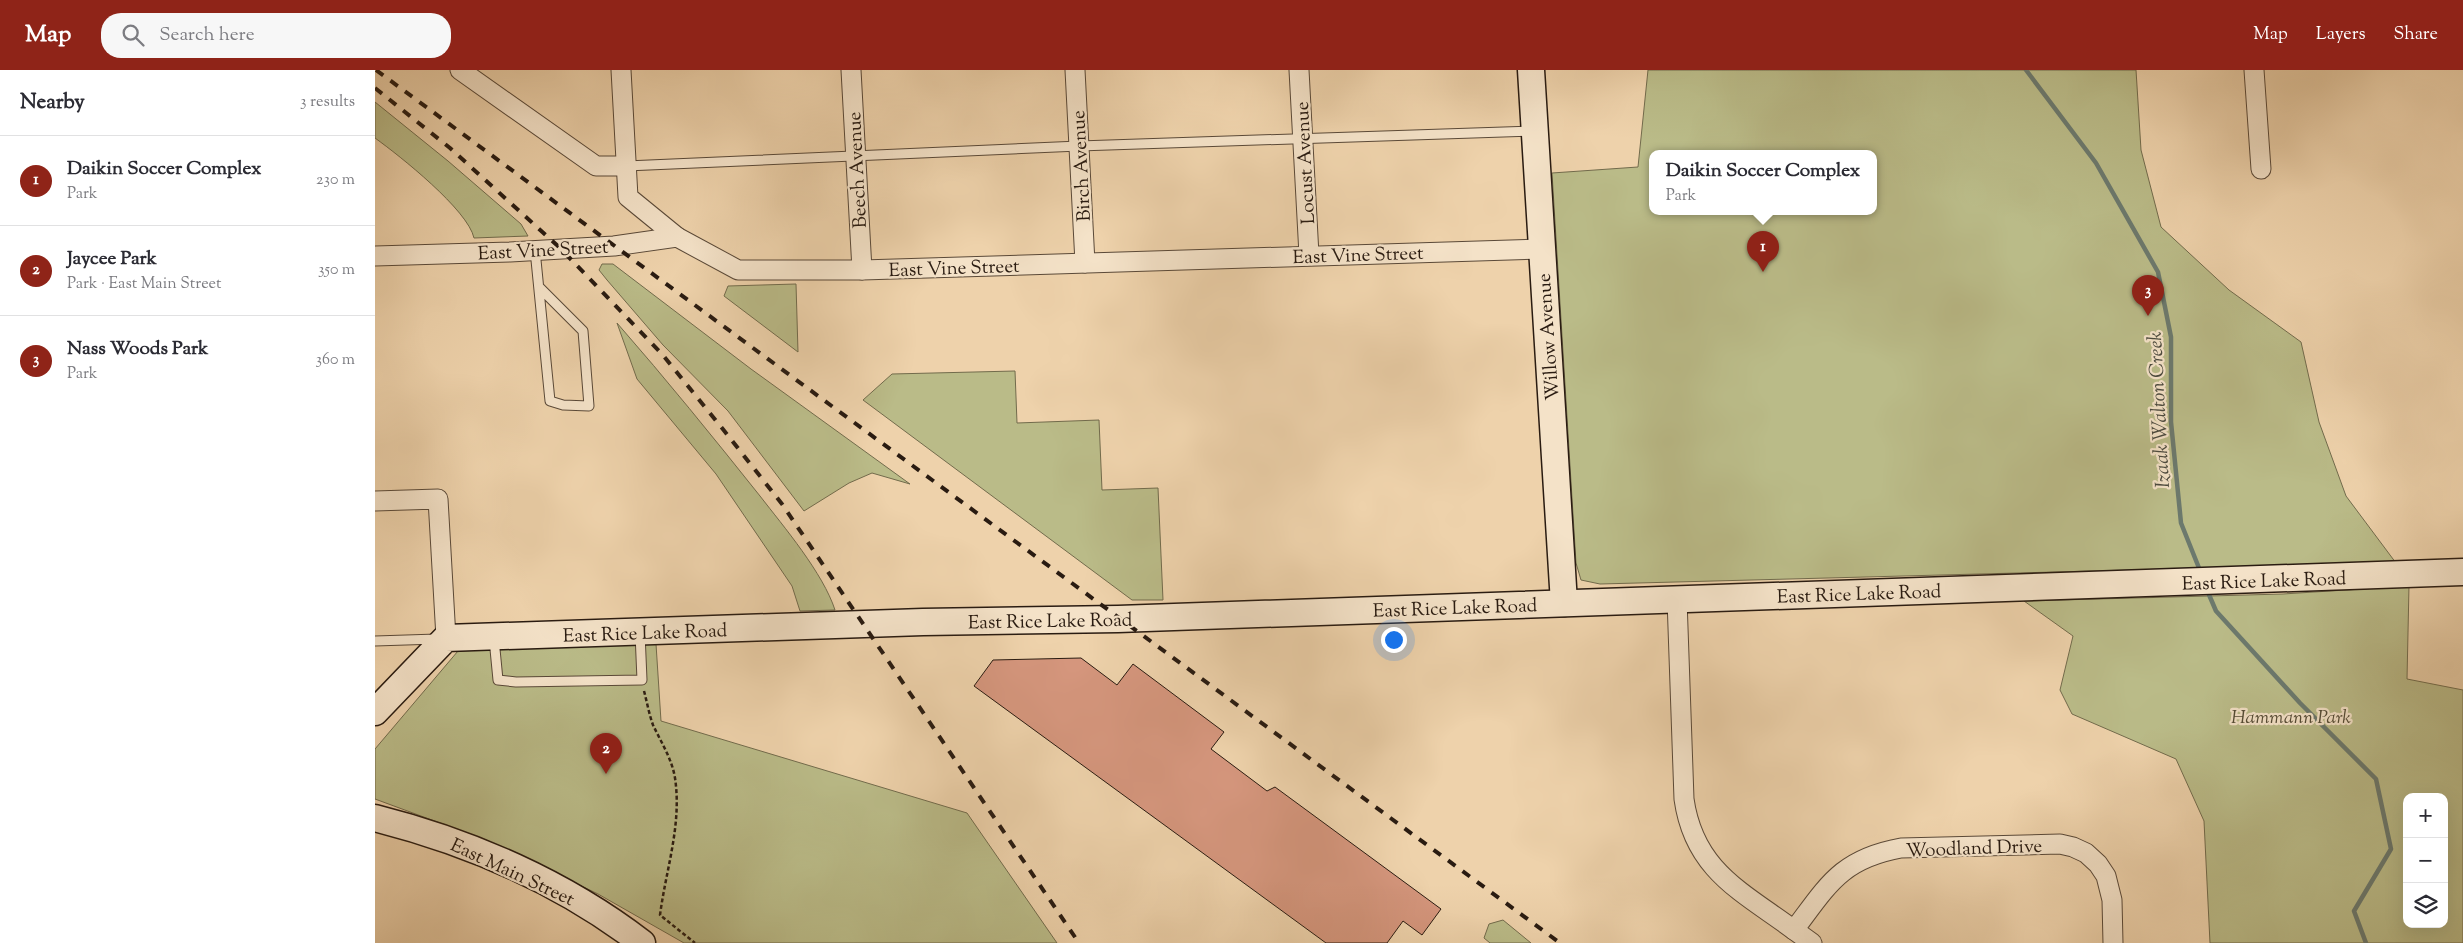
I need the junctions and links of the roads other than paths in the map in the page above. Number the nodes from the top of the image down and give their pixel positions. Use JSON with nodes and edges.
{"nodes":[{"id":1,"x":460,"y":70,"type":"edge"},
{"id":2,"x":621,"y":70,"type":"edge"},
{"id":3,"x":851,"y":70,"type":"edge"},
{"id":4,"x":1075,"y":70,"type":"edge"},
{"id":5,"x":1299,"y":70,"type":"edge"},
{"id":6,"x":1531,"y":70,"type":"edge"},
{"id":7,"x":2254,"y":70,"type":"edge"},
{"id":8,"x":1534,"y":131,"type":"junction"},
{"id":9,"x":1303,"y":138,"type":"junction"},
{"id":10,"x":1079,"y":146,"type":"junction"},
{"id":11,"x":855,"y":155,"type":"junction"},
{"id":12,"x":627,"y":166,"type":"junction"},
{"id":13,"x":2261,"y":169,"type":"dead end"},
{"id":14,"x":677,"y":237,"type":"junction"},
{"id":15,"x":1541,"y":249,"type":"junction"},
{"id":16,"x":535,"y":250,"type":"junction"},
{"id":17,"x":1309,"y":255,"type":"junction"},
{"id":18,"x":375,"y":256,"type":"edge"},
{"id":19,"x":1085,"y":263,"type":"junction"},
{"id":20,"x":862,"y":270,"type":"junction"},
{"id":21,"x":539,"y":287,"type":"junction"},
{"id":22,"x":375,"y":501,"type":"edge"},
{"id":23,"x":2463,"y":572,"type":"edge"},
{"id":24,"x":1677,"y":599,"type":"junction"},
{"id":25,"x":1565,"y":603,"type":"junction"},
{"id":26,"x":640,"y":632,"type":"junction"},
{"id":27,"x":494,"y":637,"type":"junction"},
{"id":28,"x":446,"y":638,"type":"junction"},
{"id":29,"x":375,"y":640,"type":"edge"},
{"id":30,"x":375,"y":712,"type":"edge"},
{"id":31,"x":375,"y":818,"type":"edge"},
{"id":32,"x":1794,"y":930,"type":"junction"},
{"id":33,"x":642,"y":943,"type":"edge"},
{"id":34,"x":1812,"y":943,"type":"edge"},
{"id":35,"x":2113,"y":943,"type":"edge"}],
"edges":[{"from":1,"to":12,"type":"street"},
{"from":2,"to":12,"type":"street"},
{"from":3,"to":11,"type":"street","name":"Beech Avenue"},
{"from":4,"to":10,"type":"street","name":"Birch Avenue"},
{"from":5,"to":9,"type":"street","name":"Locust Avenue"},
{"from":6,"to":8,"type":"street","name":"Willow Avenue"},
{"from":7,"to":13,"type":"street"},
{"from":8,"to":9,"type":"lane"},
{"from":8,"to":15,"type":"street","name":"Willow Avenue"},
{"from":9,"to":10,"type":"lane"},
{"from":9,"to":17,"type":"street","name":"Locust Avenue"},
{"from":10,"to":11,"type":"lane"},
{"from":10,"to":19,"type":"street","name":"Birch Avenue"},
{"from":11,"to":12,"type":"lane"},
{"from":11,"to":20,"type":"street","name":"Beech Avenue"},
{"from":12,"to":14,"type":"street"},
{"from":14,"to":16,"type":"street","name":"East Vine Street"},
{"from":14,"to":20,"type":"street","name":"East Vine Street"},
{"from":15,"to":17,"type":"street","name":"East Vine Street"},
{"from":15,"to":25,"type":"street","name":"Willow Avenue"},
{"from":16,"to":18,"type":"street","name":"East Vine Street"},
{"from":16,"to":21,"type":"lane"},
{"from":17,"to":19,"type":"street","name":"East Vine Street"},
{"from":19,"to":20,"type":"street","name":"East Vine Street"},
{"from":21,"to":21,"type":"lane"},
{"from":22,"to":28,"type":"street"},
{"from":23,"to":24,"type":"street","name":"East Rice Lake Road"},
{"from":24,"to":25,"type":"street","name":"East Rice Lake Road"},
{"from":24,"to":32,"type":"street"},
{"from":25,"to":26,"type":"street","name":"East Rice Lake Road"},
{"from":26,"to":27,"type":"street","name":"East Rice Lake Road"},
{"from":26,"to":27,"type":"lane"},
{"from":27,"to":28,"type":"street","name":"East Rice Lake Road"},
{"from":28,"to":29,"type":"lane"},
{"from":28,"to":30,"type":"street"},
{"from":31,"to":33,"type":"street","name":"East Main Street"},
{"from":32,"to":34,"type":"street"},
{"from":32,"to":35,"type":"street","name":"Woodland Drive"}]}
